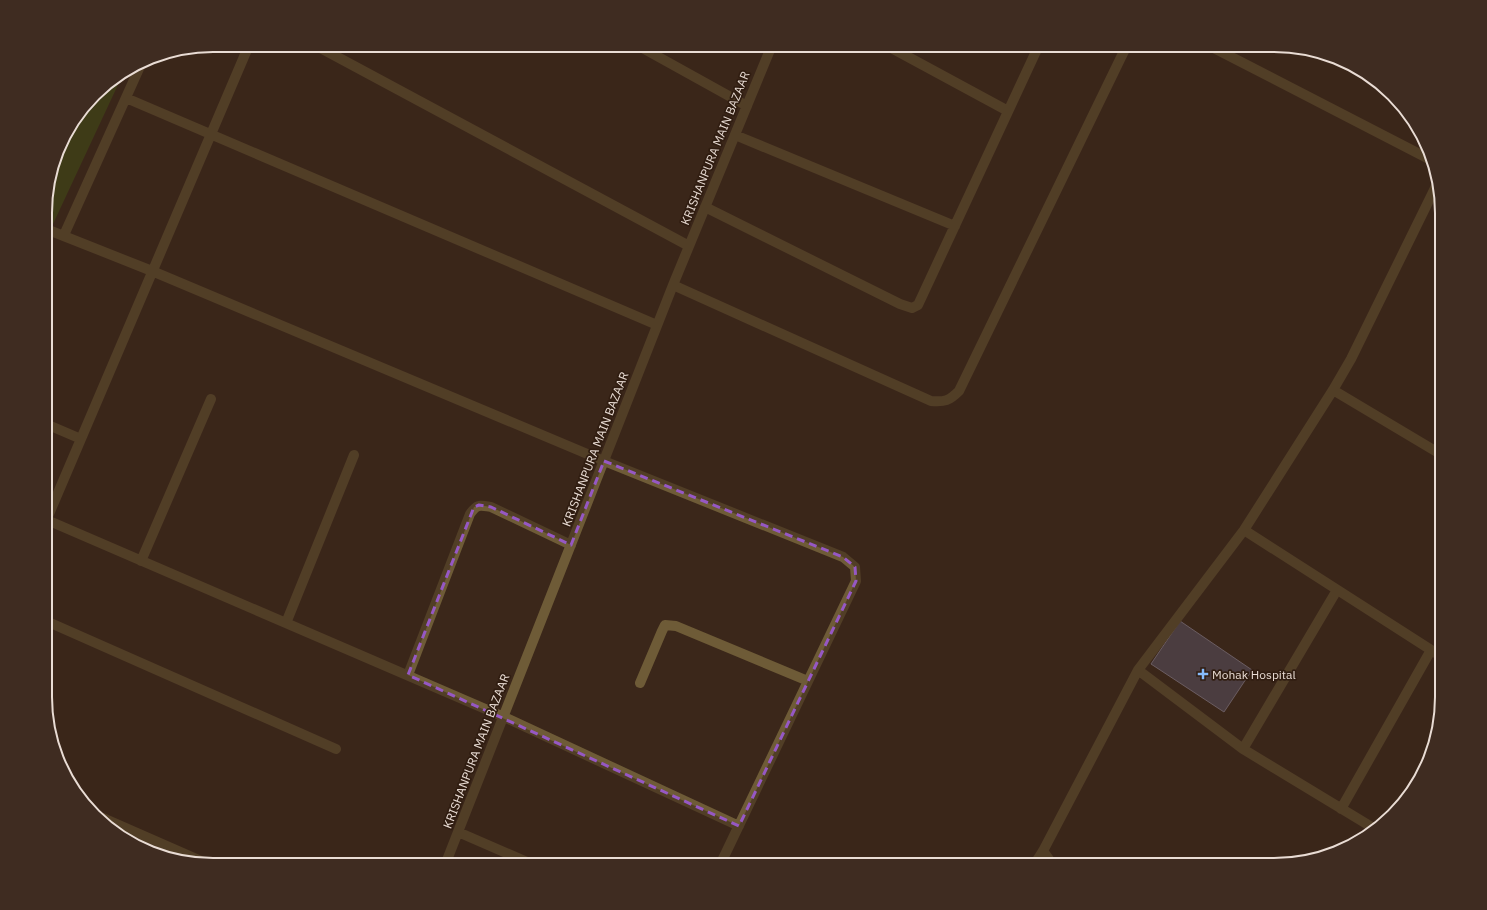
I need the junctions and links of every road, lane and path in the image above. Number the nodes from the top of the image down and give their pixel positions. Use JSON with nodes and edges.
{"nodes":[{"id":1,"x":246,"y":52,"type":"edge"},
{"id":2,"x":327,"y":52,"type":"edge"},
{"id":3,"x":650,"y":52,"type":"edge"},
{"id":4,"x":769,"y":52,"type":"edge"},
{"id":5,"x":899,"y":52,"type":"edge"},
{"id":6,"x":1036,"y":52,"type":"edge"},
{"id":7,"x":1124,"y":52,"type":"edge"},
{"id":8,"x":1222,"y":52,"type":"edge"},
{"id":9,"x":138,"y":71,"type":"edge"},
{"id":10,"x":126,"y":98,"type":"junction"},
{"id":11,"x":747,"y":106,"type":"junction"},
{"id":12,"x":1008,"y":111,"type":"junction"},
{"id":13,"x":210,"y":134,"type":"junction"},
{"id":14,"x":735,"y":135,"type":"junction"},
{"id":15,"x":1425,"y":157,"type":"edge"},
{"id":16,"x":1434,"y":191,"type":"edge"},
{"id":17,"x":705,"y":207,"type":"junction"},
{"id":18,"x":955,"y":226,"type":"junction"},
{"id":19,"x":52,"y":230,"type":"edge"},
{"id":20,"x":64,"y":235,"type":"junction"},
{"id":21,"x":689,"y":246,"type":"junction"},
{"id":22,"x":152,"y":271,"type":"junction"},
{"id":23,"x":673,"y":285,"type":"junction"},
{"id":24,"x":658,"y":325,"type":"junction"},
{"id":25,"x":1333,"y":390,"type":"junction"},
{"id":26,"x":211,"y":399,"type":"dead end"},
{"id":27,"x":52,"y":427,"type":"edge"},
{"id":28,"x":81,"y":439,"type":"junction"},
{"id":29,"x":1435,"y":451,"type":"edge"},
{"id":30,"x":354,"y":456,"type":"dead end"},
{"id":31,"x":604,"y":461,"type":"junction"},
{"id":32,"x":52,"y":508,"type":"edge"},
{"id":33,"x":52,"y":522,"type":"edge"},
{"id":34,"x":1244,"y":530,"type":"junction"},
{"id":35,"x":571,"y":545,"type":"junction"},
{"id":36,"x":141,"y":561,"type":"junction"},
{"id":37,"x":1337,"y":590,"type":"junction"},
{"id":38,"x":286,"y":623,"type":"junction"},
{"id":39,"x":52,"y":624,"type":"edge"},
{"id":40,"x":1431,"y":650,"type":"junction"},
{"id":41,"x":1435,"y":652,"type":"edge"},
{"id":42,"x":1138,"y":670,"type":"junction"},
{"id":43,"x":408,"y":675,"type":"junction"},
{"id":44,"x":808,"y":681,"type":"junction"},
{"id":45,"x":640,"y":684,"type":"dead end"},
{"id":46,"x":504,"y":717,"type":"junction"},
{"id":47,"x":336,"y":749,"type":"dead end"},
{"id":48,"x":1243,"y":749,"type":"junction"},
{"id":49,"x":1341,"y":809,"type":"junction"},
{"id":50,"x":111,"y":822,"type":"edge"},
{"id":51,"x":739,"y":826,"type":"junction"},
{"id":52,"x":1370,"y":826,"type":"edge"},
{"id":53,"x":458,"y":832,"type":"junction"},
{"id":54,"x":1043,"y":851,"type":"junction"},
{"id":55,"x":192,"y":857,"type":"edge"},
{"id":56,"x":448,"y":858,"type":"edge"},
{"id":57,"x":518,"y":858,"type":"edge"},
{"id":58,"x":723,"y":858,"type":"edge"},
{"id":59,"x":1038,"y":858,"type":"edge"},
{"id":60,"x":1048,"y":858,"type":"edge"}],
"edges":[{"from":1,"to":13,"type":"street"},
{"from":2,"to":21,"type":"street"},
{"from":3,"to":11,"type":"street"},
{"from":4,"to":11,"type":"street","name":"KRISHANPURA MAIN BAZAAR"},
{"from":5,"to":12,"type":"street"},
{"from":6,"to":12,"type":"street"},
{"from":7,"to":23,"type":"street"},
{"from":8,"to":15,"type":"street"},
{"from":9,"to":10,"type":"street"},
{"from":10,"to":13,"type":"street"},
{"from":10,"to":20,"type":"street"},
{"from":11,"to":14,"type":"street","name":"KRISHANPURA MAIN BAZAAR"},
{"from":12,"to":18,"type":"street"},
{"from":13,"to":22,"type":"street"},
{"from":13,"to":24,"type":"street"},
{"from":14,"to":17,"type":"street","name":"KRISHANPURA MAIN BAZAAR"},
{"from":14,"to":18,"type":"street"},
{"from":16,"to":25,"type":"street"},
{"from":17,"to":18,"type":"street"},
{"from":17,"to":21,"type":"street","name":"KRISHANPURA MAIN BAZAAR"},
{"from":19,"to":20,"type":"street"},
{"from":20,"to":22,"type":"street"},
{"from":21,"to":23,"type":"street","name":"KRISHANPURA MAIN BAZAAR"},
{"from":22,"to":28,"type":"street"},
{"from":22,"to":31,"type":"street"},
{"from":23,"to":24,"type":"street","name":"KRISHANPURA MAIN BAZAAR"},
{"from":24,"to":31,"type":"street","name":"KRISHANPURA MAIN BAZAAR"},
{"from":25,"to":29,"type":"street"},
{"from":25,"to":34,"type":"street"},
{"from":26,"to":36,"type":"street"},
{"from":27,"to":28,"type":"street"},
{"from":28,"to":32,"type":"street"},
{"from":30,"to":38,"type":"street"},
{"from":31,"to":35,"type":"street","name":"KRISHANPURA MAIN BAZAAR"},
{"from":31,"to":44,"type":"street"},
{"from":33,"to":36,"type":"street"},
{"from":34,"to":37,"type":"street"},
{"from":34,"to":42,"type":"street"},
{"from":35,"to":43,"type":"street"},
{"from":35,"to":46,"type":"street","name":"KRISHANPURA MAIN BAZAAR"},
{"from":36,"to":38,"type":"street"},
{"from":37,"to":40,"type":"street"},
{"from":37,"to":48,"type":"street"},
{"from":38,"to":43,"type":"street"},
{"from":39,"to":47,"type":"street"},
{"from":40,"to":41,"type":"street"},
{"from":40,"to":49,"type":"street"},
{"from":42,"to":48,"type":"street"},
{"from":42,"to":54,"type":"street"},
{"from":43,"to":46,"type":"street"},
{"from":44,"to":45,"type":"street"},
{"from":44,"to":51,"type":"street"},
{"from":46,"to":51,"type":"street"},
{"from":46,"to":53,"type":"street","name":"KRISHANPURA MAIN BAZAAR"},
{"from":48,"to":49,"type":"street"},
{"from":49,"to":52,"type":"street"},
{"from":50,"to":55,"type":"street"},
{"from":51,"to":58,"type":"street"},
{"from":53,"to":56,"type":"street","name":"KRISHANPURA MAIN BAZAAR"},
{"from":53,"to":57,"type":"street"},
{"from":54,"to":59,"type":"street"},
{"from":54,"to":60,"type":"street"}]}
